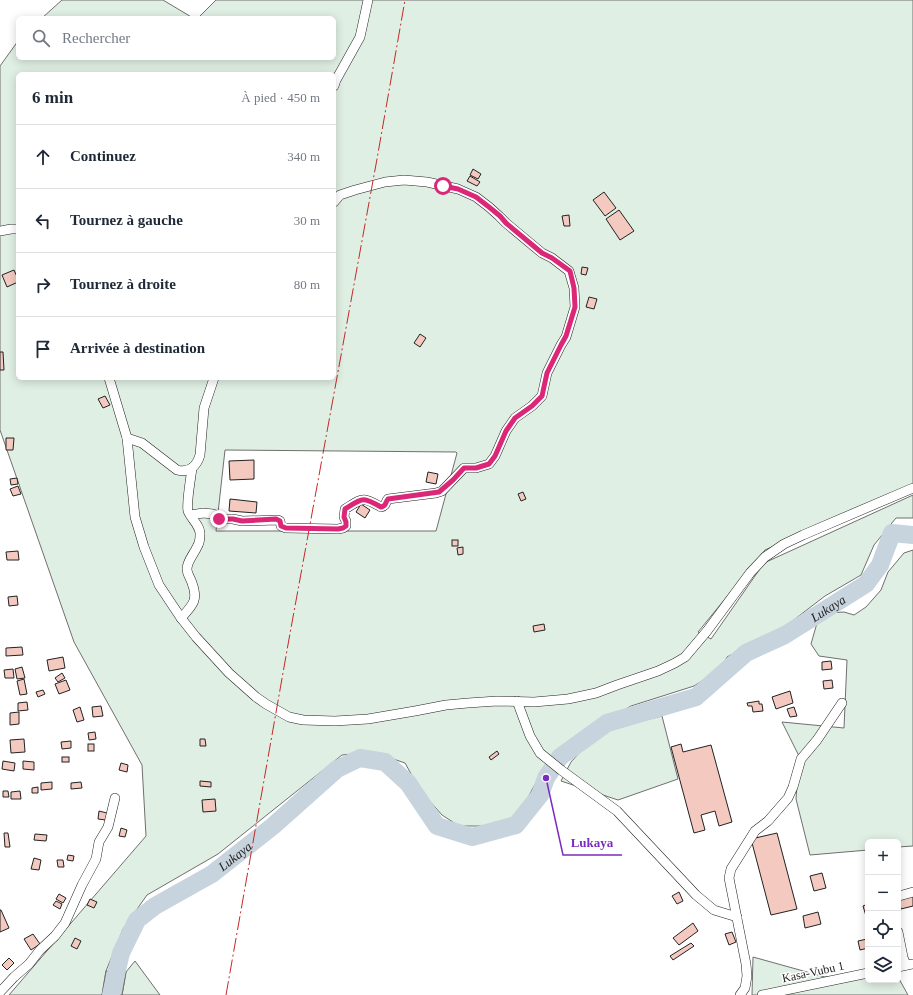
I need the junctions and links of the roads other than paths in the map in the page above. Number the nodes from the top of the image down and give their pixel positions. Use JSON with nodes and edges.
{"nodes":[{"id":1,"x":368,"y":0,"type":"edge"},
{"id":2,"x":336,"y":80,"type":"edge"},
{"id":3,"x":336,"y":200,"type":"edge"},
{"id":4,"x":16,"y":229,"type":"edge"},
{"id":5,"x":0,"y":231,"type":"edge"},
{"id":6,"x":110,"y":380,"type":"edge"},
{"id":7,"x":213,"y":380,"type":"edge"},
{"id":8,"x":127,"y":438,"type":"junction"},
{"id":9,"x":192,"y":468,"type":"junction"},
{"id":10,"x":913,"y":488,"type":"edge"},
{"id":11,"x":191,"y":515,"type":"junction"},
{"id":12,"x":181,"y":618,"type":"junction"},
{"id":13,"x":517,"y":701,"type":"junction"},
{"id":14,"x":842,"y":703,"type":"dead end"},
{"id":15,"x":115,"y":798,"type":"dead end"},
{"id":16,"x":913,"y":892,"type":"edge"},
{"id":17,"x":901,"y":895,"type":"edge"},
{"id":18,"x":737,"y":917,"type":"junction"},
{"id":19,"x":901,"y":947,"type":"edge"},
{"id":20,"x":906,"y":965,"type":"edge"},
{"id":21,"x":865,"y":974,"type":"edge"},
{"id":22,"x":0,"y":992,"type":"edge"},
{"id":23,"x":740,"y":995,"type":"edge"},
{"id":24,"x":762,"y":995,"type":"edge"}],
"edges":[{"from":1,"to":2,"type":"street"},
{"from":3,"to":11,"type":"street"},
{"from":4,"to":5,"type":"street"},
{"from":6,"to":8,"type":"street"},
{"from":7,"to":9,"type":"street"},
{"from":8,"to":9,"type":"street"},
{"from":8,"to":12,"type":"street"},
{"from":9,"to":11,"type":"street"},
{"from":10,"to":13,"type":"street"},
{"from":11,"to":12,"type":"street"},
{"from":12,"to":13,"type":"street"},
{"from":13,"to":18,"type":"street"},
{"from":14,"to":18,"type":"street"},
{"from":15,"to":22,"type":"street"},
{"from":16,"to":17,"type":"street"},
{"from":18,"to":23,"type":"street"},
{"from":19,"to":20,"type":"street"},
{"from":21,"to":24,"type":"street","name":"Kasa-Vubu 1"}]}
